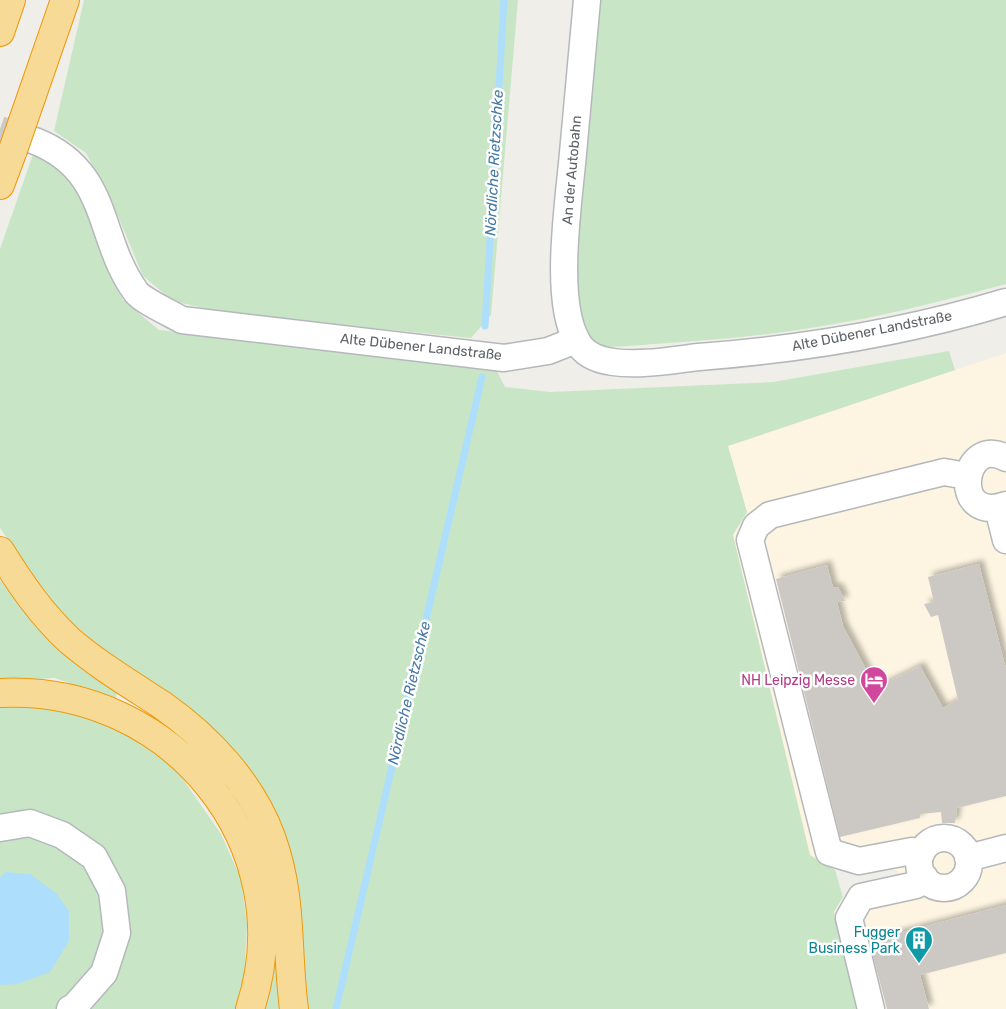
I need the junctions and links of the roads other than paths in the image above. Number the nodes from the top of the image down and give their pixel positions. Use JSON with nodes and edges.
{"nodes":[{"id":1,"x":11,"y":0,"type":"edge"},
{"id":2,"x":65,"y":0,"type":"edge"},
{"id":3,"x":587,"y":0,"type":"edge"},
{"id":4,"x":0,"y":32,"type":"edge"},
{"id":5,"x":24,"y":138,"type":"junction"},
{"id":6,"x":0,"y":184,"type":"edge"},
{"id":7,"x":1006,"y":302,"type":"edge"},
{"id":8,"x":576,"y":340,"type":"junction"},
{"id":9,"x":1006,"y":458,"type":"edge"},
{"id":10,"x":967,"y":476,"type":"junction"},
{"id":11,"x":1002,"y":506,"type":"edge"},
{"id":12,"x":1006,"y":540,"type":"edge"},
{"id":13,"x":0,"y":551,"type":"edge"},
{"id":14,"x":0,"y":693,"type":"edge"},
{"id":15,"x":0,"y":828,"type":"edge"},
{"id":16,"x":1006,"y":848,"type":"edge"},
{"id":17,"x":968,"y":858,"type":"junction"},
{"id":18,"x":923,"y":866,"type":"junction"},
{"id":19,"x":70,"y":1009,"type":"edge"},
{"id":20,"x":250,"y":1009,"type":"edge"},
{"id":21,"x":294,"y":1009,"type":"edge"},
{"id":22,"x":871,"y":1009,"type":"edge"}],
"edges":[{"from":1,"to":4,"type":"highway"},
{"from":2,"to":5,"type":"highway"},
{"from":3,"to":8,"type":"street","name":"An der Autobahn"},
{"from":5,"to":6,"type":"highway"},
{"from":5,"to":8,"type":"street","name":"Alte Dübener Landstraße"},
{"from":7,"to":8,"type":"street","name":"Alte Dübener Landstraße"},
{"from":9,"to":10,"type":"street"},
{"from":10,"to":11,"type":"street"},
{"from":10,"to":18,"type":"street"},
{"from":11,"to":12,"type":"street"},
{"from":13,"to":21,"type":"highway"},
{"from":14,"to":20,"type":"highway"},
{"from":15,"to":19,"type":"street"},
{"from":16,"to":17,"type":"street"},
{"from":17,"to":18,"type":"street"},
{"from":17,"to":18,"type":"street"},
{"from":18,"to":22,"type":"street"}]}
